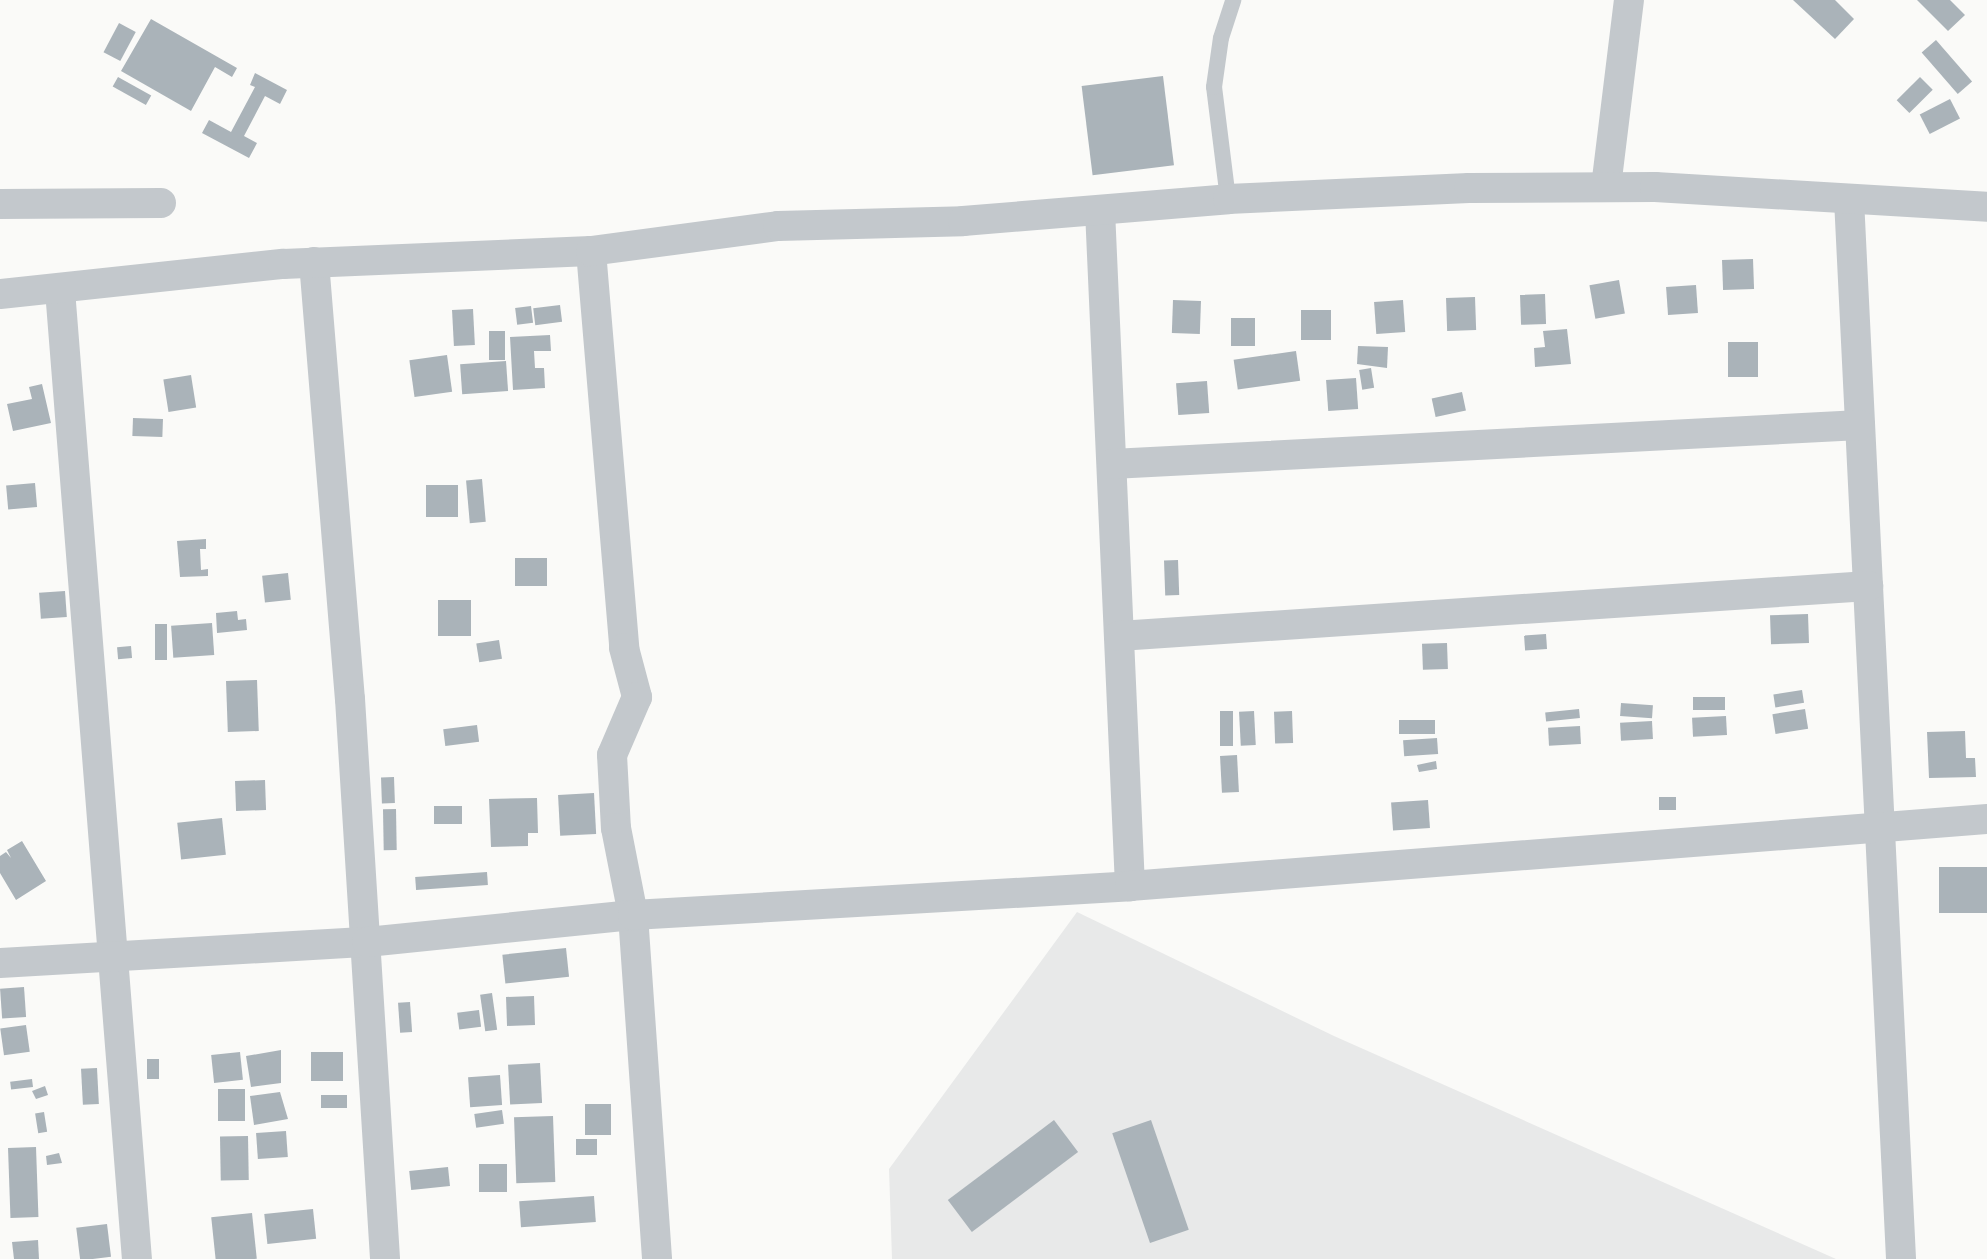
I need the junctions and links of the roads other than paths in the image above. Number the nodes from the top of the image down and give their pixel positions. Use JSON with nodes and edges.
{"nodes":[{"id":1,"x":1233,"y":0,"type":"edge"},
{"id":2,"x":1629,"y":0,"type":"edge"},
{"id":3,"x":1606,"y":187,"type":"junction"},
{"id":4,"x":1228,"y":199,"type":"junction"},
{"id":5,"x":1849,"y":200,"type":"junction"},
{"id":6,"x":160,"y":203,"type":"dead end"},
{"id":7,"x":0,"y":204,"type":"edge"},
{"id":8,"x":1987,"y":207,"type":"edge"},
{"id":9,"x":1100,"y":210,"type":"junction"},
{"id":10,"x":591,"y":251,"type":"junction"},
{"id":11,"x":314,"y":262,"type":"junction"},
{"id":12,"x":60,"y":290,"type":"junction"},
{"id":13,"x":0,"y":294,"type":"edge"},
{"id":14,"x":1860,"y":425,"type":"junction"},
{"id":15,"x":1112,"y":464,"type":"junction"},
{"id":16,"x":1868,"y":586,"type":"junction"},
{"id":17,"x":1119,"y":636,"type":"junction"},
{"id":18,"x":1987,"y":819,"type":"edge"},
{"id":19,"x":1880,"y":829,"type":"junction"},
{"id":20,"x":1130,"y":886,"type":"junction"},
{"id":21,"x":633,"y":915,"type":"junction"},
{"id":22,"x":367,"y":942,"type":"junction"},
{"id":23,"x":113,"y":957,"type":"junction"},
{"id":24,"x":0,"y":963,"type":"edge"},
{"id":25,"x":137,"y":1259,"type":"edge"},
{"id":26,"x":385,"y":1259,"type":"edge"},
{"id":27,"x":657,"y":1259,"type":"edge"},
{"id":28,"x":1901,"y":1259,"type":"edge"}],
"edges":[{"from":1,"to":4,"type":"lane"},
{"from":2,"to":3,"type":"street"},
{"from":3,"to":4,"type":"street"},
{"from":3,"to":5,"type":"street"},
{"from":4,"to":9,"type":"street"},
{"from":5,"to":8,"type":"street"},
{"from":5,"to":14,"type":"street"},
{"from":6,"to":7,"type":"street"},
{"from":9,"to":10,"type":"street"},
{"from":9,"to":15,"type":"street"},
{"from":10,"to":11,"type":"street"},
{"from":10,"to":21,"type":"street"},
{"from":11,"to":12,"type":"street"},
{"from":11,"to":22,"type":"street"},
{"from":12,"to":13,"type":"street"},
{"from":12,"to":23,"type":"street"},
{"from":14,"to":15,"type":"street"},
{"from":14,"to":16,"type":"street"},
{"from":15,"to":17,"type":"street"},
{"from":16,"to":17,"type":"street"},
{"from":16,"to":19,"type":"street"},
{"from":17,"to":20,"type":"street"},
{"from":18,"to":19,"type":"street"},
{"from":19,"to":20,"type":"street"},
{"from":19,"to":28,"type":"street"},
{"from":20,"to":21,"type":"street"},
{"from":21,"to":22,"type":"street"},
{"from":21,"to":27,"type":"street"},
{"from":22,"to":23,"type":"street"},
{"from":22,"to":26,"type":"street"},
{"from":23,"to":24,"type":"street"},
{"from":23,"to":25,"type":"street"}]}
